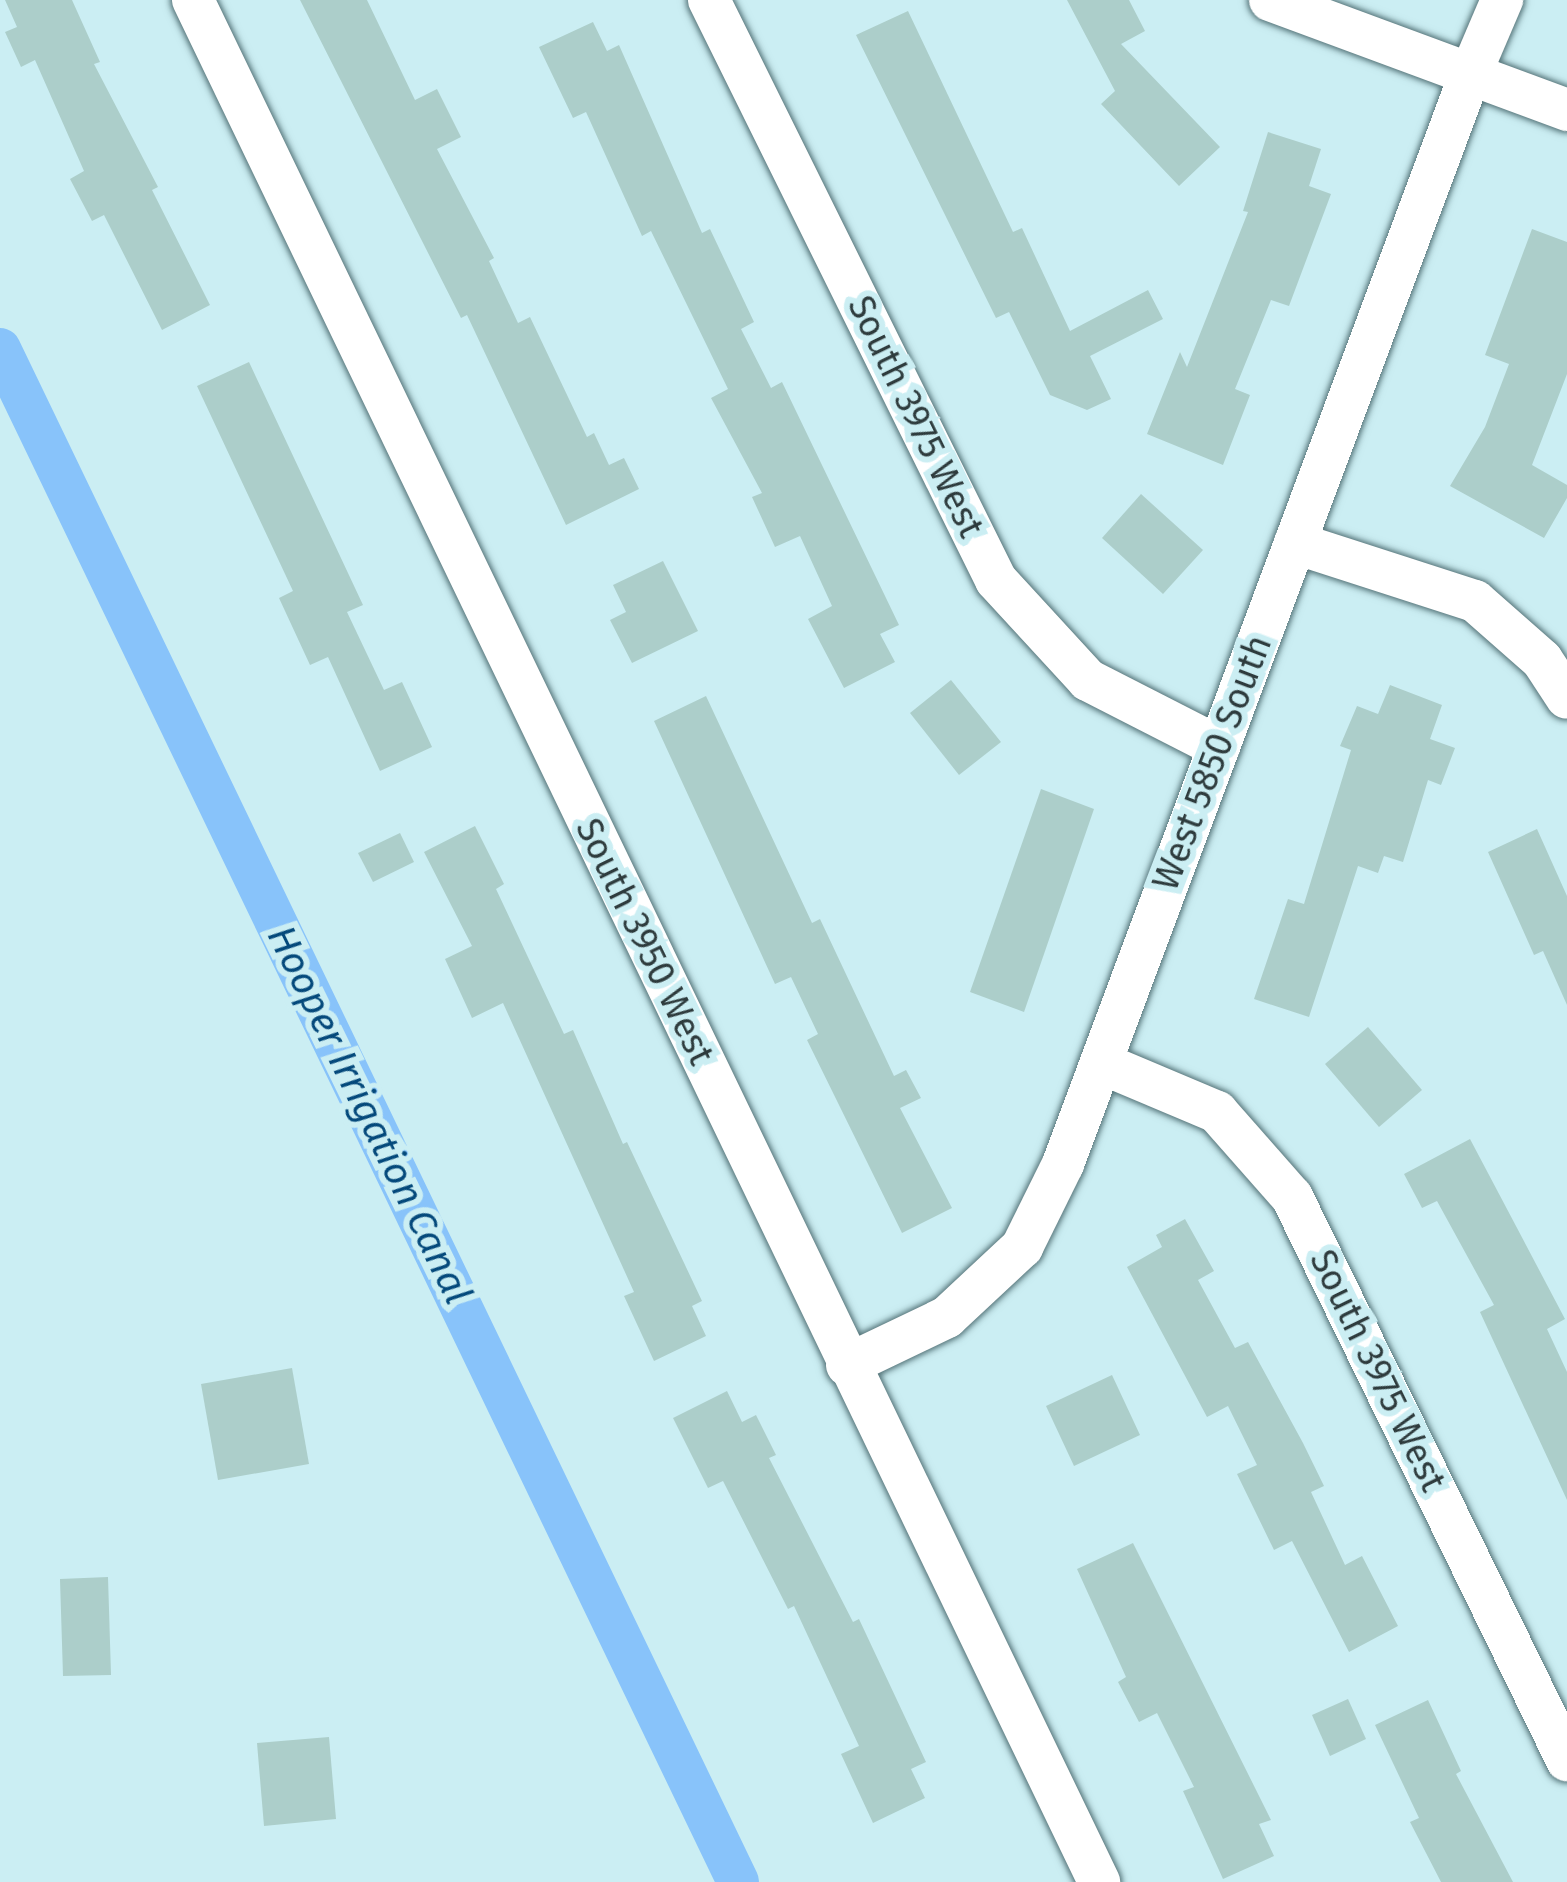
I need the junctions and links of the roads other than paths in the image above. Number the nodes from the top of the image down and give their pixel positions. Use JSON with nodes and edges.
{"nodes":[{"id":1,"x":193,"y":0,"type":"edge"},
{"id":2,"x":710,"y":0,"type":"edge"},
{"id":3,"x":1270,"y":0,"type":"edge"},
{"id":4,"x":1502,"y":0,"type":"edge"},
{"id":5,"x":1470,"y":75,"type":"junction"},
{"id":6,"x":1567,"y":110,"type":"edge"},
{"id":7,"x":1295,"y":543,"type":"junction"},
{"id":8,"x":1567,"y":698,"type":"edge"},
{"id":9,"x":1219,"y":747,"type":"junction"},
{"id":10,"x":1101,"y":1063,"type":"junction"},
{"id":11,"x":848,"y":1365,"type":"junction"},
{"id":12,"x":1567,"y":1760,"type":"edge"},
{"id":13,"x":1099,"y":1882,"type":"edge"}],
"edges":[{"from":1,"to":11,"type":"street","name":"South 3950 West"},
{"from":2,"to":9,"type":"street","name":"South 3975 West"},
{"from":3,"to":5,"type":"street"},
{"from":4,"to":5,"type":"street","name":"West 5850 South"},
{"from":5,"to":6,"type":"street"},
{"from":5,"to":7,"type":"street","name":"West 5850 South"},
{"from":7,"to":8,"type":"street"},
{"from":7,"to":9,"type":"street","name":"West 5850 South"},
{"from":9,"to":10,"type":"street","name":"West 5850 South"},
{"from":10,"to":11,"type":"street","name":"West 5850 South"},
{"from":10,"to":12,"type":"street","name":"South 3975 West"},
{"from":11,"to":13,"type":"street","name":"South 3950 West"}]}
